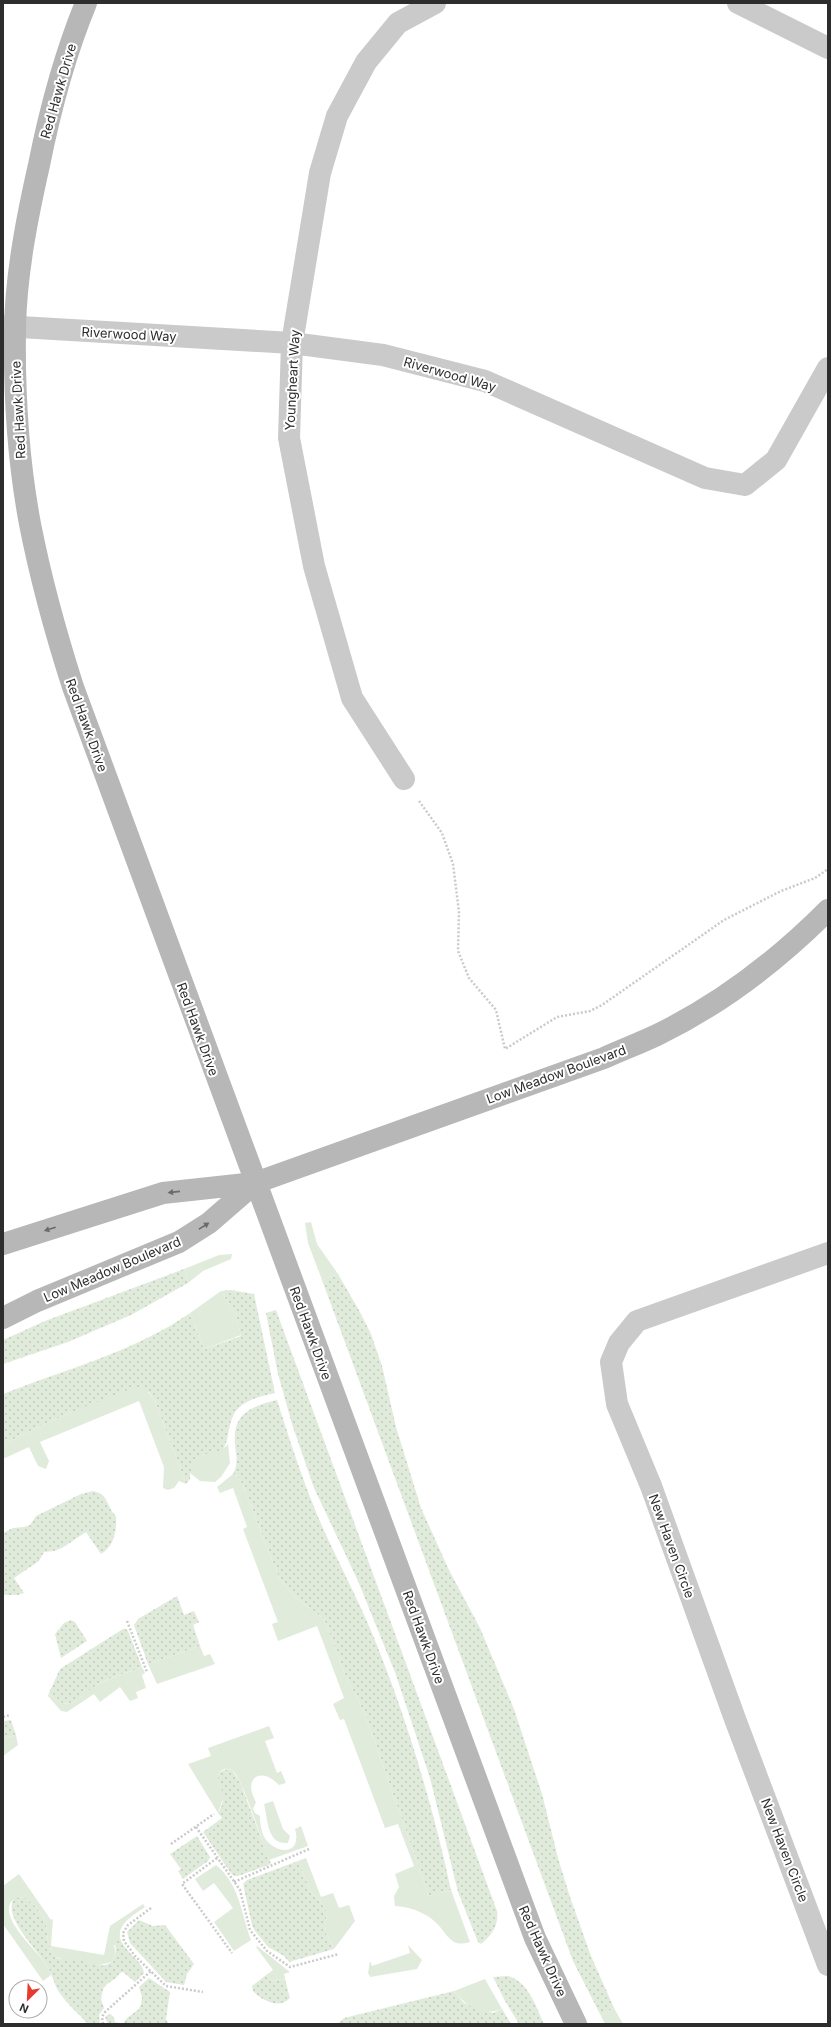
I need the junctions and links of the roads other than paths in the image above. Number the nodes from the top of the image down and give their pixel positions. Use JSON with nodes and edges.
{"nodes":[{"id":1,"x":86,"y":3,"type":"edge"},
{"id":2,"x":435,"y":3,"type":"edge"},
{"id":3,"x":738,"y":3,"type":"edge"},
{"id":4,"x":828,"y":48,"type":"edge"},
{"id":5,"x":9,"y":327,"type":"edge"},
{"id":6,"x":292,"y":343,"type":"junction"},
{"id":7,"x":828,"y":368,"type":"edge"},
{"id":8,"x":404,"y":779,"type":"road end"},
{"id":9,"x":828,"y":910,"type":"edge"},
{"id":10,"x":255,"y":1183,"type":"junction"},
{"id":11,"x":3,"y":1244,"type":"edge"},
{"id":12,"x":828,"y":1253,"type":"edge"},
{"id":13,"x":3,"y":1318,"type":"edge"},
{"id":14,"x":828,"y":1965,"type":"edge"},
{"id":15,"x":576,"y":2024,"type":"edge"}],
"edges":[{"from":1,"to":5,"type":"street","name":"Red Hawk Drive"},
{"from":2,"to":6,"type":"street","name":"Youngheart Way"},
{"from":3,"to":4,"type":"street"},
{"from":5,"to":6,"type":"street","name":"Riverwood Way"},
{"from":5,"to":10,"type":"street","name":"Red Hawk Drive"},
{"from":6,"to":7,"type":"street","name":"Riverwood Way"},
{"from":6,"to":8,"type":"street","name":"Youngheart Way"},
{"from":9,"to":10,"type":"street","name":"Low Meadow Boulevard"},
{"from":10,"to":11,"type":"street","name":"Low Meadow Boulevard","one_way":true},
{"from":13,"to":10,"type":"street","name":"Low Meadow Boulevard","one_way":true},
{"from":10,"to":15,"type":"street","name":"Red Hawk Drive"},
{"from":12,"to":14,"type":"street","name":"New Haven Circle"}]}
